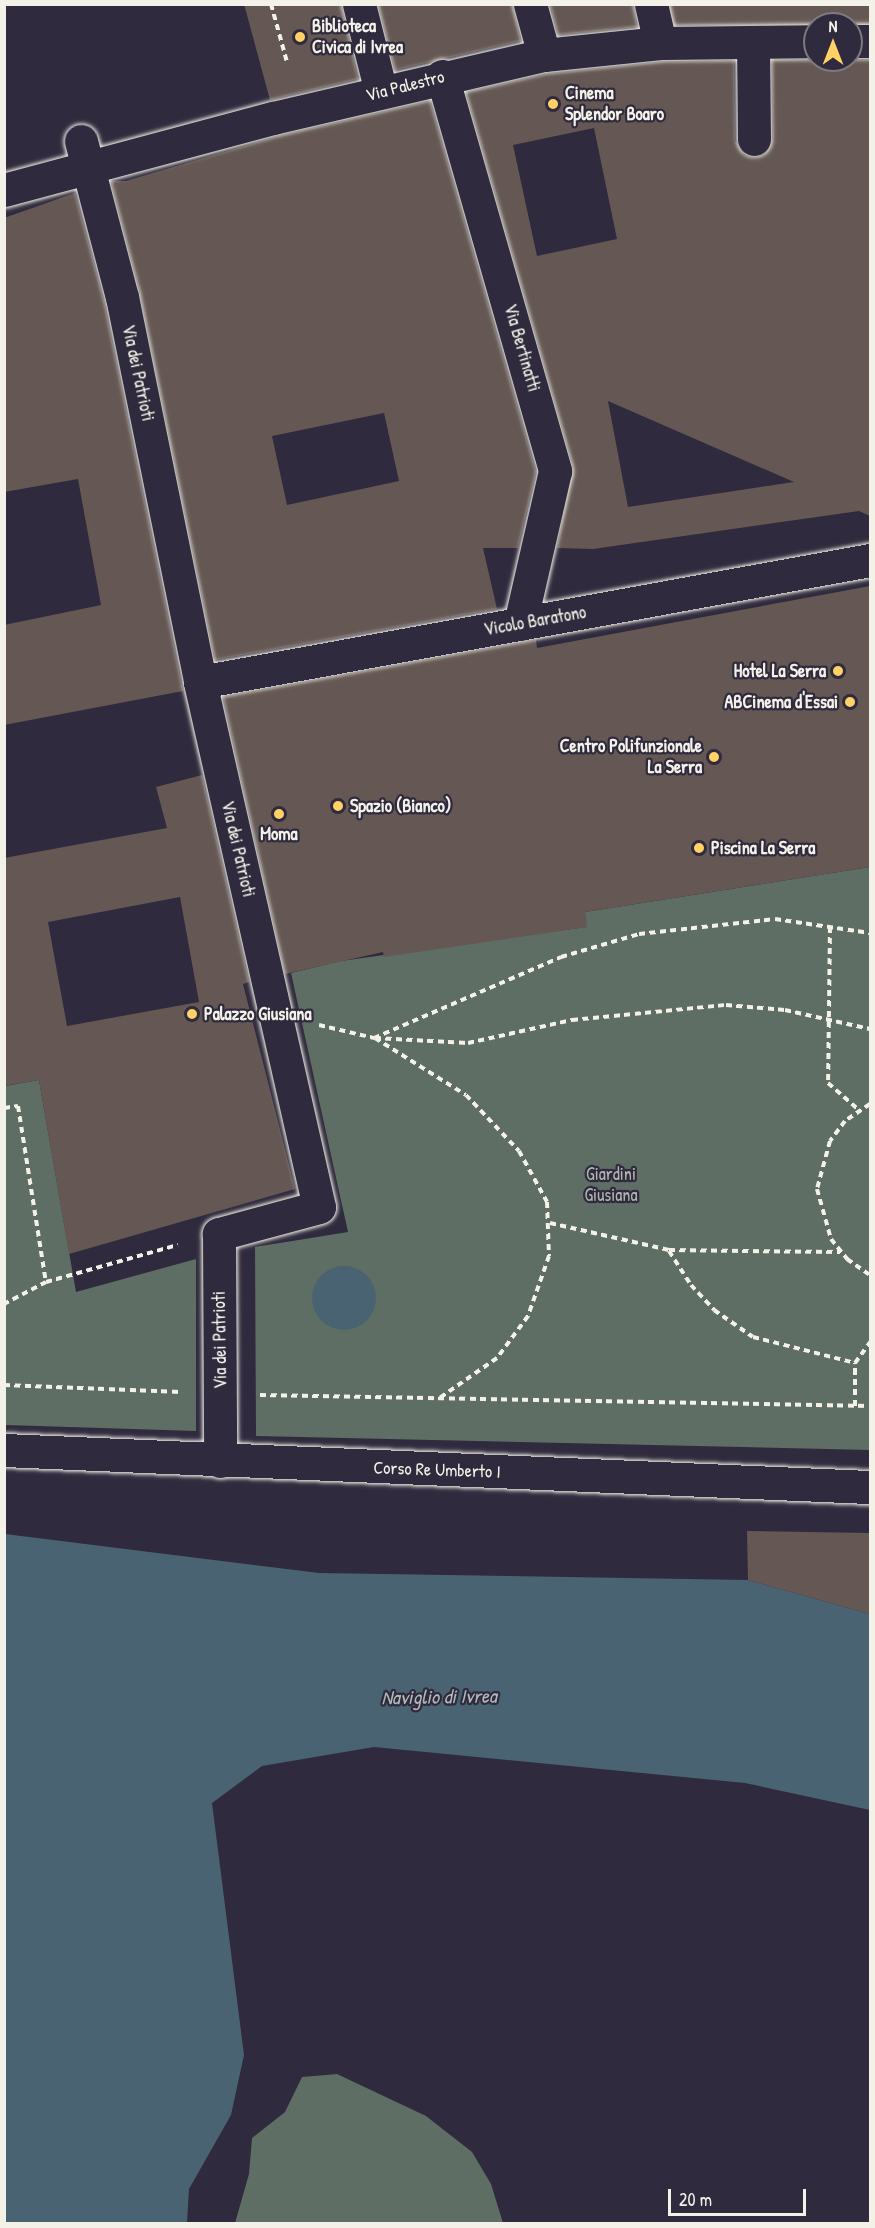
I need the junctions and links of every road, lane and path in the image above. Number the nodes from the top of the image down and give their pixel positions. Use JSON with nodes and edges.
{"nodes":[{"id":1,"x":271,"y":4,"type":"edge"},
{"id":2,"x":359,"y":4,"type":"edge"},
{"id":3,"x":530,"y":4,"type":"edge"},
{"id":4,"x":651,"y":4,"type":"edge"},
{"id":5,"x":803,"y":41,"type":"edge"},
{"id":6,"x":753,"y":42,"type":"junction"},
{"id":7,"x":660,"y":43,"type":"junction"},
{"id":8,"x":544,"y":55,"type":"junction"},
{"id":9,"x":287,"y":62,"type":"dead end"},
{"id":10,"x":442,"y":76,"type":"junction"},
{"id":11,"x":381,"y":92,"type":"junction"},
{"id":12,"x":754,"y":139,"type":"dead end"},
{"id":13,"x":85,"y":154,"type":"junction"},
{"id":14,"x":4,"y":190,"type":"edge"},
{"id":15,"x":870,"y":560,"type":"edge"},
{"id":16,"x":520,"y":624,"type":"junction"},
{"id":17,"x":200,"y":682,"type":"junction"},
{"id":18,"x":830,"y":927,"type":"junction"},
{"id":19,"x":870,"y":933,"type":"edge"},
{"id":20,"x":275,"y":1014,"type":"junction"},
{"id":21,"x":829,"y":1019,"type":"junction"},
{"id":22,"x":870,"y":1029,"type":"edge"},
{"id":23,"x":374,"y":1038,"type":"junction"},
{"id":24,"x":870,"y":1104,"type":"edge"},
{"id":25,"x":4,"y":1108,"type":"edge"},
{"id":26,"x":859,"y":1110,"type":"junction"},
{"id":27,"x":550,"y":1223,"type":"junction"},
{"id":28,"x":219,"y":1234,"type":"junction"},
{"id":29,"x":669,"y":1250,"type":"junction"},
{"id":30,"x":840,"y":1252,"type":"junction"},
{"id":31,"x":870,"y":1275,"type":"edge"},
{"id":32,"x":46,"y":1282,"type":"junction"},
{"id":33,"x":4,"y":1304,"type":"edge"},
{"id":34,"x":870,"y":1342,"type":"edge"},
{"id":35,"x":855,"y":1363,"type":"junction"},
{"id":36,"x":4,"y":1385,"type":"edge"},
{"id":37,"x":221,"y":1394,"type":"junction"},
{"id":38,"x":438,"y":1400,"type":"junction"},
{"id":39,"x":855,"y":1406,"type":"junction"},
{"id":40,"x":870,"y":1406,"type":"edge"},
{"id":41,"x":4,"y":1450,"type":"edge"},
{"id":42,"x":220,"y":1461,"type":"junction"},
{"id":43,"x":870,"y":1487,"type":"edge"}],
"edges":[{"from":1,"to":9,"type":"path"},
{"from":2,"to":11,"type":"street"},
{"from":3,"to":8,"type":"street"},
{"from":4,"to":7,"type":"street"},
{"from":5,"to":6,"type":"street","name":"Via Palestro"},
{"from":6,"to":7,"type":"street","name":"Via Palestro"},
{"from":6,"to":12,"type":"street"},
{"from":7,"to":8,"type":"street","name":"Via Palestro"},
{"from":8,"to":10,"type":"street","name":"Via Palestro"},
{"from":10,"to":11,"type":"street","name":"Via Palestro"},
{"from":10,"to":16,"type":"street","name":"Via Bertinatti"},
{"from":11,"to":13,"type":"street","name":"Via Palestro"},
{"from":13,"to":14,"type":"street","name":"Via Palestro"},
{"from":13,"to":17,"type":"street","name":"Via dei Patrioti"},
{"from":15,"to":16,"type":"street","name":"Vicolo Baratono"},
{"from":16,"to":17,"type":"street","name":"Vicolo Baratono"},
{"from":17,"to":20,"type":"street","name":"Via dei Patrioti"},
{"from":18,"to":19,"type":"path"},
{"from":18,"to":21,"type":"path"},
{"from":18,"to":23,"type":"path"},
{"from":20,"to":23,"type":"path"},
{"from":20,"to":28,"type":"street","name":"Via dei Patrioti"},
{"from":21,"to":22,"type":"path"},
{"from":21,"to":23,"type":"path"},
{"from":21,"to":26,"type":"path"},
{"from":23,"to":27,"type":"path"},
{"from":24,"to":26,"type":"path"},
{"from":25,"to":32,"type":"path"},
{"from":26,"to":30,"type":"path"},
{"from":27,"to":29,"type":"path"},
{"from":27,"to":38,"type":"path"},
{"from":28,"to":32,"type":"path"},
{"from":28,"to":37,"type":"street","name":"Via dei Patrioti"},
{"from":29,"to":30,"type":"path"},
{"from":29,"to":35,"type":"path"},
{"from":30,"to":31,"type":"path"},
{"from":32,"to":33,"type":"path"},
{"from":34,"to":35,"type":"path"},
{"from":35,"to":39,"type":"path"},
{"from":36,"to":37,"type":"path"},
{"from":37,"to":38,"type":"path"},
{"from":37,"to":42,"type":"street","name":"Via dei Patrioti"},
{"from":38,"to":39,"type":"path"},
{"from":39,"to":40,"type":"path"},
{"from":41,"to":42,"type":"street","name":"Corso Re Umberto I"},
{"from":42,"to":43,"type":"street","name":"Corso Re Umberto I"}]}
